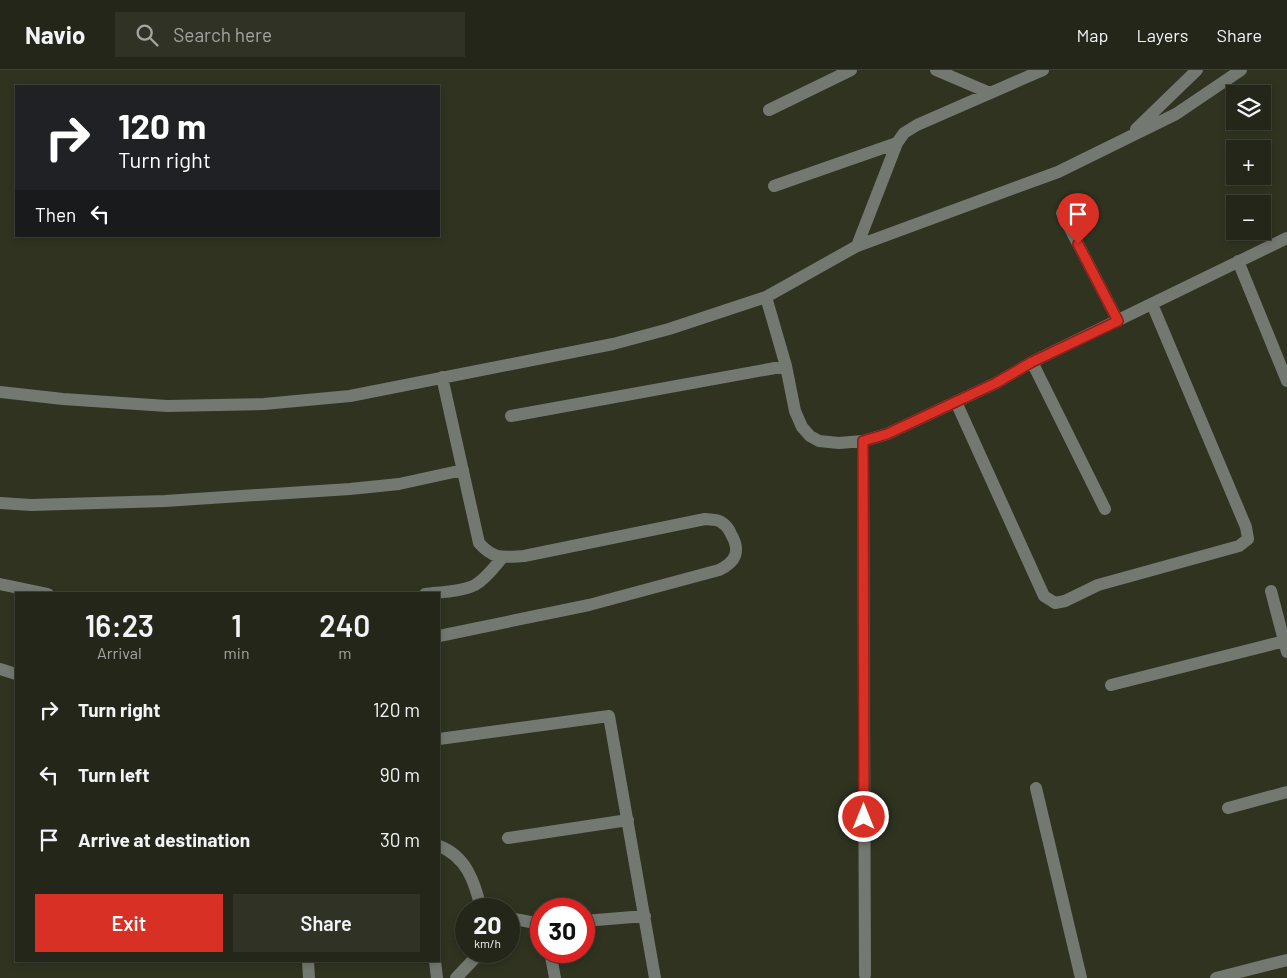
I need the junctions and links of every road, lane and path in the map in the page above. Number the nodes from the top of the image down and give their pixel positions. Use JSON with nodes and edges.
{"nodes":[{"id":1,"x":842,"y":70,"type":"edge"},
{"id":2,"x":851,"y":70,"type":"edge"},
{"id":3,"x":936,"y":70,"type":"edge"},
{"id":4,"x":1043,"y":70,"type":"edge"},
{"id":5,"x":1197,"y":70,"type":"edge"},
{"id":6,"x":1241,"y":70,"type":"edge"},
{"id":7,"x":990,"y":93,"type":"junction"},
{"id":8,"x":769,"y":110,"type":"dead end"},
{"id":9,"x":1126,"y":138,"type":"junction"},
{"id":10,"x":897,"y":143,"type":"junction"},
{"id":11,"x":774,"y":186,"type":"dead end"},
{"id":12,"x":1062,"y":212,"type":"dead end"},
{"id":13,"x":1287,"y":238,"type":"edge"},
{"id":14,"x":857,"y":246,"type":"junction"},
{"id":15,"x":1238,"y":261,"type":"junction"},
{"id":16,"x":766,"y":297,"type":"junction"},
{"id":17,"x":1152,"y":304,"type":"junction"},
{"id":18,"x":1118,"y":321,"type":"junction"},
{"id":19,"x":1032,"y":362,"type":"junction"},
{"id":20,"x":786,"y":366,"type":"junction"},
{"id":21,"x":442,"y":377,"type":"junction"},
{"id":22,"x":1287,"y":381,"type":"edge"},
{"id":23,"x":0,"y":392,"type":"edge"},
{"id":24,"x":956,"y":402,"type":"junction"},
{"id":25,"x":511,"y":416,"type":"dead end"},
{"id":26,"x":863,"y":441,"type":"junction"},
{"id":27,"x":463,"y":470,"type":"junction"},
{"id":28,"x":0,"y":503,"type":"edge"},
{"id":29,"x":1105,"y":509,"type":"dead end"},
{"id":30,"x":504,"y":557,"type":"junction"},
{"id":31,"x":0,"y":584,"type":"edge"},
{"id":32,"x":1271,"y":591,"type":"dead end"},
{"id":33,"x":38,"y":592,"type":"edge"},
{"id":34,"x":440,"y":592,"type":"edge"},
{"id":35,"x":440,"y":636,"type":"edge"},
{"id":36,"x":1286,"y":646,"type":"edge"},
{"id":37,"x":0,"y":669,"type":"edge"},
{"id":38,"x":15,"y":674,"type":"edge"},
{"id":39,"x":1111,"y":685,"type":"dead end"},
{"id":40,"x":440,"y":739,"type":"edge"},
{"id":41,"x":1036,"y":788,"type":"dead end"},
{"id":42,"x":1287,"y":792,"type":"edge"},
{"id":43,"x":1228,"y":808,"type":"dead end"},
{"id":44,"x":628,"y":820,"type":"junction"},
{"id":45,"x":508,"y":838,"type":"dead end"},
{"id":46,"x":440,"y":846,"type":"edge"},
{"id":47,"x":479,"y":898,"type":"edge"},
{"id":48,"x":645,"y":916,"type":"junction"},
{"id":49,"x":595,"y":920,"type":"edge"},
{"id":50,"x":1287,"y":960,"type":"edge"},
{"id":51,"x":308,"y":962,"type":"edge"},
{"id":52,"x":435,"y":962,"type":"edge"},
{"id":53,"x":470,"y":963,"type":"edge"},
{"id":54,"x":552,"y":963,"type":"edge"},
{"id":55,"x":865,"y":975,"type":"dead end"},
{"id":56,"x":309,"y":978,"type":"edge"},
{"id":57,"x":437,"y":978,"type":"edge"},
{"id":58,"x":456,"y":978,"type":"edge"},
{"id":59,"x":555,"y":978,"type":"edge"},
{"id":60,"x":655,"y":978,"type":"edge"},
{"id":61,"x":1081,"y":978,"type":"edge"},
{"id":62,"x":1216,"y":978,"type":"edge"}],
"edges":[{"from":1,"to":2,"type":"street"},
{"from":2,"to":8,"type":"street"},
{"from":3,"to":7,"type":"street"},
{"from":4,"to":7,"type":"street"},
{"from":5,"to":9,"type":"street"},
{"from":6,"to":9,"type":"street"},
{"from":7,"to":10,"type":"street"},
{"from":9,"to":14,"type":"street"},
{"from":10,"to":11,"type":"street"},
{"from":10,"to":14,"type":"street"},
{"from":12,"to":18,"type":"street"},
{"from":13,"to":15,"type":"street"},
{"from":14,"to":16,"type":"street"},
{"from":15,"to":17,"type":"street"},
{"from":15,"to":22,"type":"street"},
{"from":16,"to":20,"type":"street"},
{"from":16,"to":21,"type":"street"},
{"from":17,"to":18,"type":"street"},
{"from":17,"to":24,"type":"street"},
{"from":18,"to":19,"type":"street"},
{"from":19,"to":24,"type":"street"},
{"from":19,"to":29,"type":"street"},
{"from":20,"to":25,"type":"street"},
{"from":20,"to":26,"type":"street"},
{"from":21,"to":23,"type":"street"},
{"from":21,"to":27,"type":"street"},
{"from":24,"to":26,"type":"street"},
{"from":26,"to":55,"type":"street"},
{"from":27,"to":28,"type":"street"},
{"from":27,"to":30,"type":"street"},
{"from":30,"to":34,"type":"street"},
{"from":30,"to":35,"type":"street"},
{"from":31,"to":33,"type":"street"},
{"from":32,"to":36,"type":"street"},
{"from":36,"to":39,"type":"street"},
{"from":37,"to":38,"type":"street"},
{"from":40,"to":44,"type":"street"},
{"from":41,"to":61,"type":"street"},
{"from":42,"to":43,"type":"street"},
{"from":44,"to":45,"type":"street"},
{"from":44,"to":48,"type":"street"},
{"from":46,"to":47,"type":"street"},
{"from":48,"to":49,"type":"street"},
{"from":48,"to":60,"type":"street"},
{"from":50,"to":62,"type":"street"},
{"from":51,"to":56,"type":"street"},
{"from":52,"to":57,"type":"street"},
{"from":53,"to":58,"type":"street"},
{"from":54,"to":59,"type":"street"}]}
